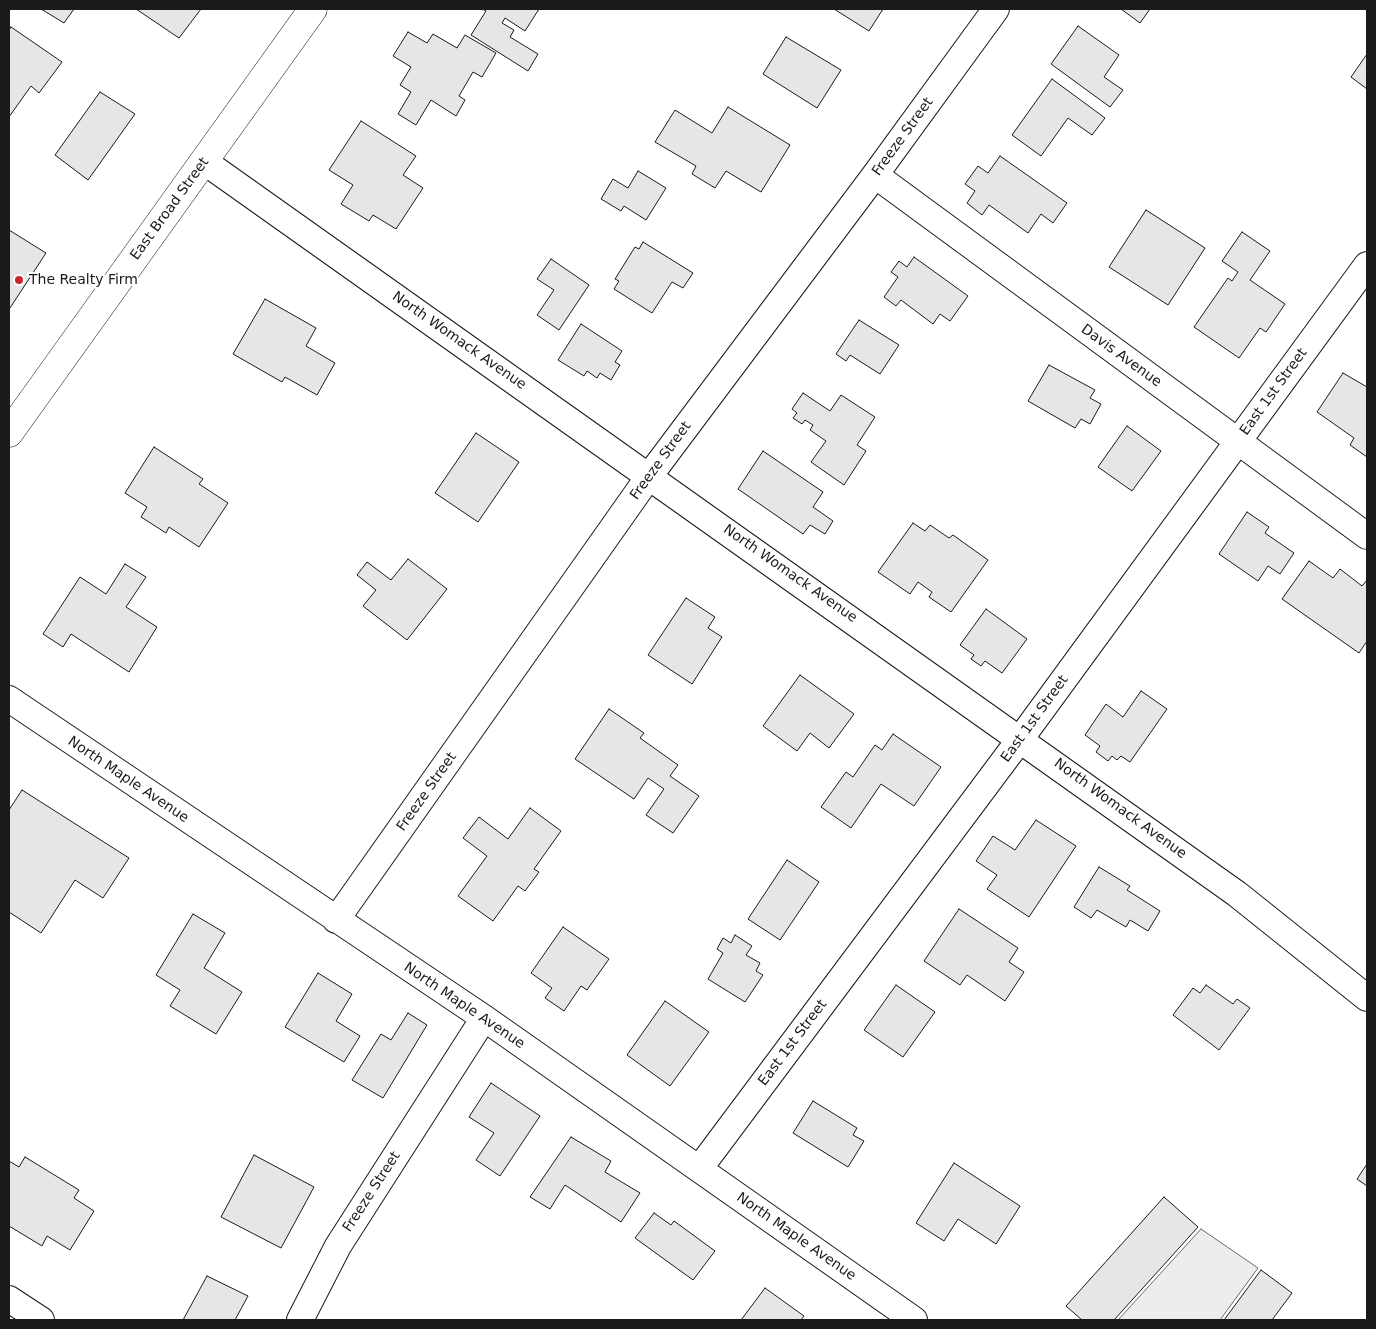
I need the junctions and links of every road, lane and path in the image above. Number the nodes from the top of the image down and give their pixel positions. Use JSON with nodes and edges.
{"nodes":[{"id":1,"x":312,"y":9,"type":"edge"},
{"id":2,"x":996,"y":9,"type":"edge"},
{"id":3,"x":205,"y":162,"type":"junction"},
{"id":4,"x":875,"y":176,"type":"junction"},
{"id":5,"x":1367,"y":265,"type":"edge"},
{"id":6,"x":9,"y":434,"type":"edge"},
{"id":7,"x":1238,"y":442,"type":"junction"},
{"id":8,"x":650,"y":476,"type":"junction"},
{"id":9,"x":1367,"y":536,"type":"edge"},
{"id":10,"x":9,"y":700,"type":"edge"},
{"id":11,"x":1021,"y":738,"type":"junction"},
{"id":12,"x":336,"y":920,"type":"junction"},
{"id":13,"x":1367,"y":998,"type":"edge"},
{"id":14,"x":484,"y":1018,"type":"junction"},
{"id":15,"x":699,"y":1169,"type":"junction"},
{"id":16,"x":9,"y":1299,"type":"edge"},
{"id":17,"x":41,"y":1320,"type":"edge"},
{"id":18,"x":300,"y":1320,"type":"edge"},
{"id":19,"x":914,"y":1320,"type":"edge"}],
"edges":[{"from":1,"to":3,"type":"street","name":"East Broad Street"},
{"from":2,"to":4,"type":"street","name":"Freeze Street"},
{"from":3,"to":6,"type":"street","name":"East Broad Street"},
{"from":3,"to":8,"type":"street","name":"North Womack Avenue"},
{"from":4,"to":7,"type":"street","name":"Davis Avenue"},
{"from":4,"to":8,"type":"street","name":"Freeze Street"},
{"from":5,"to":7,"type":"street","name":"East 1st Street"},
{"from":7,"to":9,"type":"street","name":"Davis Avenue"},
{"from":7,"to":11,"type":"street","name":"East 1st Street"},
{"from":8,"to":11,"type":"street","name":"North Womack Avenue"},
{"from":8,"to":12,"type":"street","name":"Freeze Street"},
{"from":10,"to":12,"type":"street","name":"North Maple Avenue"},
{"from":11,"to":13,"type":"street","name":"North Womack Avenue"},
{"from":11,"to":15,"type":"street","name":"East 1st Street"},
{"from":12,"to":14,"type":"street","name":"North Maple Avenue"},
{"from":14,"to":15,"type":"street","name":"North Maple Avenue"},
{"from":14,"to":18,"type":"street","name":"Freeze Street"},
{"from":15,"to":19,"type":"street","name":"North Maple Avenue"},
{"from":16,"to":17,"type":"street"}]}
